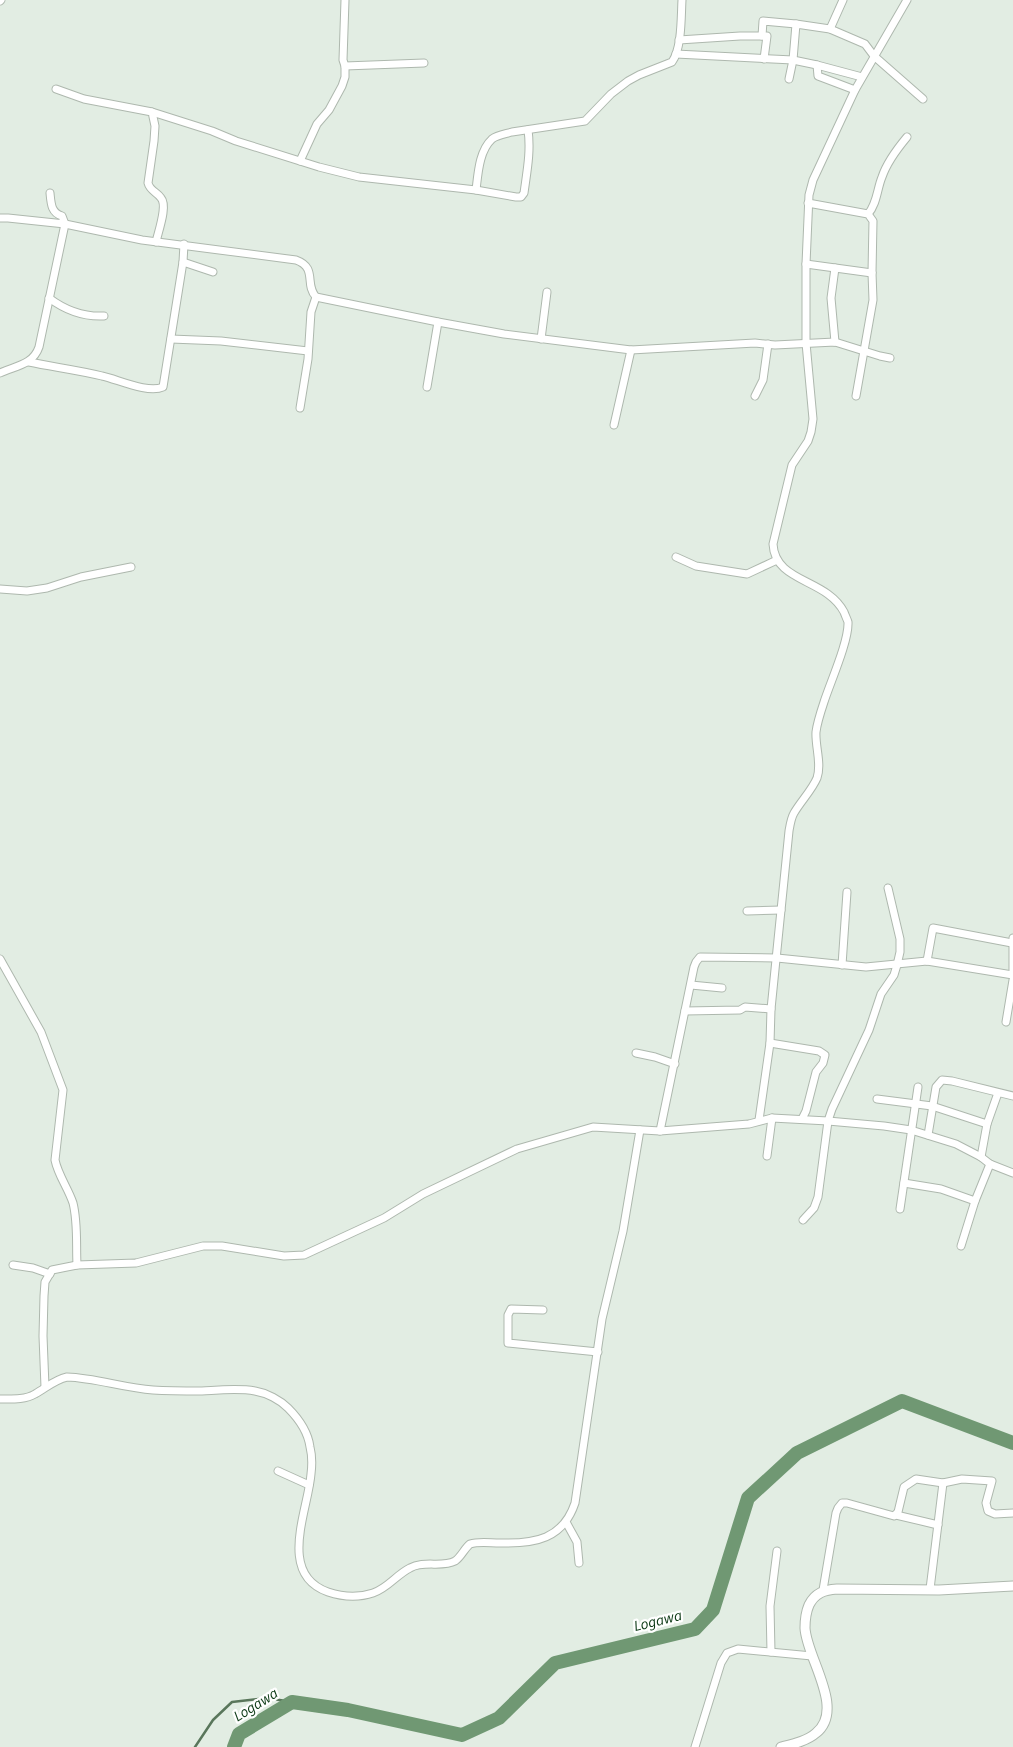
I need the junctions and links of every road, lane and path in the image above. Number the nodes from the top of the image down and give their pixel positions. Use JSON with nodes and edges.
{"nodes":[{"id":1,"x":345,"y":0,"type":"edge"},
{"id":2,"x":682,"y":0,"type":"edge"},
{"id":3,"x":843,"y":0,"type":"edge"},
{"id":4,"x":907,"y":0,"type":"edge"},
{"id":5,"x":796,"y":24,"type":"junction"},
{"id":6,"x":830,"y":29,"type":"junction"},
{"id":7,"x":762,"y":36,"type":"junction"},
{"id":8,"x":679,"y":40,"type":"junction"},
{"id":9,"x":676,"y":54,"type":"junction"},
{"id":10,"x":874,"y":56,"type":"junction"},
{"id":11,"x":764,"y":59,"type":"junction"},
{"id":12,"x":793,"y":60,"type":"junction"},
{"id":13,"x":424,"y":63,"type":"dead end"},
{"id":14,"x":817,"y":65,"type":"junction"},
{"id":15,"x":345,"y":66,"type":"junction"},
{"id":16,"x":862,"y":78,"type":"junction"},
{"id":17,"x":789,"y":79,"type":"dead end"},
{"id":18,"x":56,"y":88,"type":"dead end"},
{"id":19,"x":854,"y":90,"type":"junction"},
{"id":20,"x":923,"y":99,"type":"dead end"},
{"id":21,"x":152,"y":112,"type":"junction"},
{"id":22,"x":528,"y":130,"type":"junction"},
{"id":23,"x":907,"y":137,"type":"dead end"},
{"id":24,"x":300,"y":161,"type":"junction"},
{"id":25,"x":476,"y":190,"type":"junction"},
{"id":26,"x":50,"y":193,"type":"dead end"},
{"id":27,"x":808,"y":203,"type":"junction"},
{"id":28,"x":868,"y":214,"type":"junction"},
{"id":29,"x":0,"y":218,"type":"edge"},
{"id":30,"x":65,"y":224,"type":"junction"},
{"id":31,"x":156,"y":242,"type":"junction"},
{"id":32,"x":184,"y":244,"type":"junction"},
{"id":33,"x":183,"y":262,"type":"junction"},
{"id":34,"x":806,"y":264,"type":"junction"},
{"id":35,"x":835,"y":268,"type":"junction"},
{"id":36,"x":213,"y":272,"type":"dead end"},
{"id":37,"x":872,"y":273,"type":"junction"},
{"id":38,"x":547,"y":292,"type":"dead end"},
{"id":39,"x":316,"y":297,"type":"junction"},
{"id":40,"x":49,"y":298,"type":"junction"},
{"id":41,"x":104,"y":316,"type":"dead end"},
{"id":42,"x":438,"y":322,"type":"junction"},
{"id":43,"x":171,"y":339,"type":"junction"},
{"id":44,"x":542,"y":339,"type":"junction"},
{"id":45,"x":835,"y":342,"type":"junction"},
{"id":46,"x":806,"y":343,"type":"junction"},
{"id":47,"x":768,"y":344,"type":"junction"},
{"id":48,"x":631,"y":350,"type":"junction"},
{"id":49,"x":864,"y":350,"type":"junction"},
{"id":50,"x":308,"y":351,"type":"junction"},
{"id":51,"x":890,"y":358,"type":"dead end"},
{"id":52,"x":28,"y":362,"type":"junction"},
{"id":53,"x":0,"y":373,"type":"edge"},
{"id":54,"x":427,"y":388,"type":"dead end"},
{"id":55,"x":755,"y":396,"type":"dead end"},
{"id":56,"x":856,"y":396,"type":"dead end"},
{"id":57,"x":300,"y":408,"type":"dead end"},
{"id":58,"x":614,"y":425,"type":"dead end"},
{"id":59,"x":676,"y":557,"type":"dead end"},
{"id":60,"x":777,"y":560,"type":"junction"},
{"id":61,"x":131,"y":567,"type":"dead end"},
{"id":62,"x":0,"y":589,"type":"edge"},
{"id":63,"x":888,"y":888,"type":"dead end"},
{"id":64,"x":847,"y":892,"type":"dead end"},
{"id":65,"x":781,"y":910,"type":"junction"},
{"id":66,"x":747,"y":911,"type":"dead end"},
{"id":67,"x":1012,"y":940,"type":"edge"},
{"id":68,"x":777,"y":958,"type":"junction"},
{"id":69,"x":0,"y":959,"type":"edge"},
{"id":70,"x":927,"y":961,"type":"junction"},
{"id":71,"x":842,"y":965,"type":"junction"},
{"id":72,"x":897,"y":965,"type":"junction"},
{"id":73,"x":1013,"y":973,"type":"edge"},
{"id":74,"x":1013,"y":980,"type":"edge"},
{"id":75,"x":691,"y":985,"type":"junction"},
{"id":76,"x":722,"y":988,"type":"dead end"},
{"id":77,"x":771,"y":1009,"type":"junction"},
{"id":78,"x":685,"y":1010,"type":"junction"},
{"id":79,"x":1006,"y":1022,"type":"dead end"},
{"id":80,"x":770,"y":1043,"type":"junction"},
{"id":81,"x":636,"y":1053,"type":"dead end"},
{"id":82,"x":675,"y":1064,"type":"junction"},
{"id":83,"x":918,"y":1087,"type":"dead end"},
{"id":84,"x":998,"y":1093,"type":"junction"},
{"id":85,"x":1013,"y":1096,"type":"edge"},
{"id":86,"x":877,"y":1099,"type":"dead end"},
{"id":87,"x":915,"y":1105,"type":"junction"},
{"id":88,"x":932,"y":1106,"type":"junction"},
{"id":89,"x":772,"y":1118,"type":"junction"},
{"id":90,"x":802,"y":1119,"type":"junction"},
{"id":91,"x":759,"y":1120,"type":"junction"},
{"id":92,"x":828,"y":1121,"type":"junction"},
{"id":93,"x":988,"y":1124,"type":"junction"},
{"id":94,"x":640,"y":1130,"type":"junction"},
{"id":95,"x":911,"y":1130,"type":"junction"},
{"id":96,"x":660,"y":1131,"type":"junction"},
{"id":97,"x":928,"y":1135,"type":"junction"},
{"id":98,"x":767,"y":1156,"type":"dead end"},
{"id":99,"x":981,"y":1157,"type":"junction"},
{"id":100,"x":990,"y":1164,"type":"junction"},
{"id":101,"x":1013,"y":1173,"type":"edge"},
{"id":102,"x":904,"y":1182,"type":"junction"},
{"id":103,"x":975,"y":1201,"type":"junction"},
{"id":104,"x":900,"y":1209,"type":"dead end"},
{"id":105,"x":803,"y":1220,"type":"dead end"},
{"id":106,"x":961,"y":1246,"type":"dead end"},
{"id":107,"x":13,"y":1265,"type":"dead end"},
{"id":108,"x":77,"y":1265,"type":"junction"},
{"id":109,"x":50,"y":1274,"type":"junction"},
{"id":110,"x":543,"y":1310,"type":"dead end"},
{"id":111,"x":598,"y":1352,"type":"junction"},
{"id":112,"x":45,"y":1387,"type":"junction"},
{"id":113,"x":0,"y":1399,"type":"edge"},
{"id":114,"x":278,"y":1471,"type":"dead end"},
{"id":115,"x":943,"y":1483,"type":"junction"},
{"id":116,"x":309,"y":1485,"type":"junction"},
{"id":117,"x":1013,"y":1513,"type":"edge"},
{"id":118,"x":896,"y":1515,"type":"junction"},
{"id":119,"x":566,"y":1522,"type":"junction"},
{"id":120,"x":938,"y":1525,"type":"junction"},
{"id":121,"x":777,"y":1551,"type":"dead end"},
{"id":122,"x":579,"y":1563,"type":"dead end"},
{"id":123,"x":1013,"y":1586,"type":"edge"},
{"id":124,"x":824,"y":1590,"type":"junction"},
{"id":125,"x":930,"y":1590,"type":"junction"},
{"id":126,"x":770,"y":1652,"type":"junction"},
{"id":127,"x":812,"y":1656,"type":"junction"},
{"id":128,"x":695,"y":1747,"type":"edge"},
{"id":129,"x":781,"y":1747,"type":"edge"}],
"edges":[{"from":1,"to":15,"type":"street"},
{"from":2,"to":8,"type":"street"},
{"from":3,"to":6,"type":"street"},
{"from":4,"to":10,"type":"street"},
{"from":5,"to":6,"type":"street"},
{"from":5,"to":7,"type":"street"},
{"from":5,"to":12,"type":"street"},
{"from":6,"to":10,"type":"street"},
{"from":7,"to":8,"type":"street"},
{"from":7,"to":11,"type":"street"},
{"from":8,"to":9,"type":"street"},
{"from":9,"to":11,"type":"street"},
{"from":9,"to":22,"type":"street"},
{"from":10,"to":16,"type":"street"},
{"from":10,"to":20,"type":"street"},
{"from":11,"to":12,"type":"street"},
{"from":12,"to":14,"type":"street"},
{"from":12,"to":17,"type":"street"},
{"from":13,"to":15,"type":"street"},
{"from":14,"to":16,"type":"street"},
{"from":14,"to":19,"type":"street"},
{"from":15,"to":24,"type":"street"},
{"from":16,"to":19,"type":"street"},
{"from":18,"to":21,"type":"street"},
{"from":19,"to":27,"type":"street"},
{"from":21,"to":24,"type":"street"},
{"from":21,"to":31,"type":"street"},
{"from":22,"to":25,"type":"street"},
{"from":22,"to":25,"type":"street"},
{"from":23,"to":28,"type":"street"},
{"from":24,"to":25,"type":"street"},
{"from":26,"to":30,"type":"street"},
{"from":27,"to":28,"type":"street"},
{"from":27,"to":34,"type":"street"},
{"from":28,"to":37,"type":"street"},
{"from":29,"to":30,"type":"street"},
{"from":30,"to":31,"type":"street"},
{"from":30,"to":40,"type":"street"},
{"from":31,"to":32,"type":"street"},
{"from":32,"to":33,"type":"street"},
{"from":32,"to":39,"type":"street"},
{"from":33,"to":36,"type":"street"},
{"from":33,"to":43,"type":"street"},
{"from":34,"to":35,"type":"street"},
{"from":34,"to":46,"type":"street"},
{"from":35,"to":37,"type":"street"},
{"from":35,"to":45,"type":"street"},
{"from":37,"to":49,"type":"street"},
{"from":38,"to":44,"type":"street"},
{"from":39,"to":42,"type":"street"},
{"from":39,"to":50,"type":"street"},
{"from":40,"to":41,"type":"street"},
{"from":40,"to":52,"type":"street"},
{"from":42,"to":44,"type":"street"},
{"from":42,"to":54,"type":"street"},
{"from":43,"to":50,"type":"street"},
{"from":43,"to":52,"type":"street"},
{"from":44,"to":48,"type":"street"},
{"from":45,"to":46,"type":"street"},
{"from":45,"to":49,"type":"street"},
{"from":46,"to":47,"type":"street"},
{"from":46,"to":60,"type":"street"},
{"from":47,"to":48,"type":"street"},
{"from":47,"to":55,"type":"street"},
{"from":48,"to":58,"type":"street"},
{"from":49,"to":51,"type":"street"},
{"from":49,"to":56,"type":"street"},
{"from":50,"to":57,"type":"street"},
{"from":52,"to":53,"type":"street"},
{"from":59,"to":60,"type":"street"},
{"from":60,"to":65,"type":"street"},
{"from":61,"to":62,"type":"street"},
{"from":63,"to":72,"type":"street"},
{"from":64,"to":71,"type":"street"},
{"from":65,"to":66,"type":"street"},
{"from":65,"to":68,"type":"street"},
{"from":67,"to":70,"type":"street"},
{"from":67,"to":73,"type":"street"},
{"from":68,"to":71,"type":"street"},
{"from":68,"to":75,"type":"street"},
{"from":68,"to":77,"type":"street"},
{"from":69,"to":108,"type":"street"},
{"from":70,"to":72,"type":"street"},
{"from":70,"to":73,"type":"street"},
{"from":71,"to":72,"type":"street"},
{"from":72,"to":92,"type":"street"},
{"from":74,"to":79,"type":"street"},
{"from":75,"to":76,"type":"street"},
{"from":75,"to":78,"type":"street"},
{"from":77,"to":78,"type":"street"},
{"from":77,"to":80,"type":"street"},
{"from":78,"to":82,"type":"street"},
{"from":80,"to":90,"type":"street"},
{"from":80,"to":91,"type":"street"},
{"from":81,"to":82,"type":"street"},
{"from":82,"to":96,"type":"street"},
{"from":83,"to":87,"type":"street"},
{"from":84,"to":85,"type":"street"},
{"from":84,"to":88,"type":"street"},
{"from":84,"to":93,"type":"street"},
{"from":86,"to":87,"type":"street"},
{"from":87,"to":88,"type":"street"},
{"from":87,"to":95,"type":"street"},
{"from":88,"to":93,"type":"street"},
{"from":88,"to":97,"type":"street"},
{"from":89,"to":90,"type":"street"},
{"from":89,"to":91,"type":"street"},
{"from":89,"to":98,"type":"street"},
{"from":90,"to":92,"type":"street"},
{"from":91,"to":96,"type":"street"},
{"from":92,"to":95,"type":"street"},
{"from":92,"to":105,"type":"street"},
{"from":93,"to":99,"type":"street"},
{"from":94,"to":96,"type":"street"},
{"from":94,"to":108,"type":"street"},
{"from":94,"to":111,"type":"street"},
{"from":95,"to":97,"type":"street"},
{"from":95,"to":102,"type":"street"},
{"from":97,"to":99,"type":"street"},
{"from":99,"to":100,"type":"street"},
{"from":100,"to":101,"type":"street"},
{"from":100,"to":103,"type":"street"},
{"from":102,"to":103,"type":"street"},
{"from":102,"to":104,"type":"street"},
{"from":103,"to":106,"type":"street"},
{"from":107,"to":109,"type":"street"},
{"from":108,"to":109,"type":"street"},
{"from":109,"to":112,"type":"street"},
{"from":110,"to":111,"type":"street"},
{"from":111,"to":119,"type":"street"},
{"from":112,"to":113,"type":"street"},
{"from":112,"to":116,"type":"street"},
{"from":114,"to":116,"type":"street"},
{"from":115,"to":117,"type":"street"},
{"from":115,"to":118,"type":"street"},
{"from":115,"to":120,"type":"street"},
{"from":116,"to":119,"type":"street"},
{"from":118,"to":120,"type":"street"},
{"from":118,"to":124,"type":"street"},
{"from":119,"to":122,"type":"street"},
{"from":120,"to":125,"type":"street"},
{"from":121,"to":126,"type":"street"},
{"from":123,"to":125,"type":"main road"},
{"from":124,"to":125,"type":"main road"},
{"from":124,"to":127,"type":"main road"},
{"from":126,"to":127,"type":"street"},
{"from":126,"to":128,"type":"street"},
{"from":127,"to":129,"type":"main road"}]}
